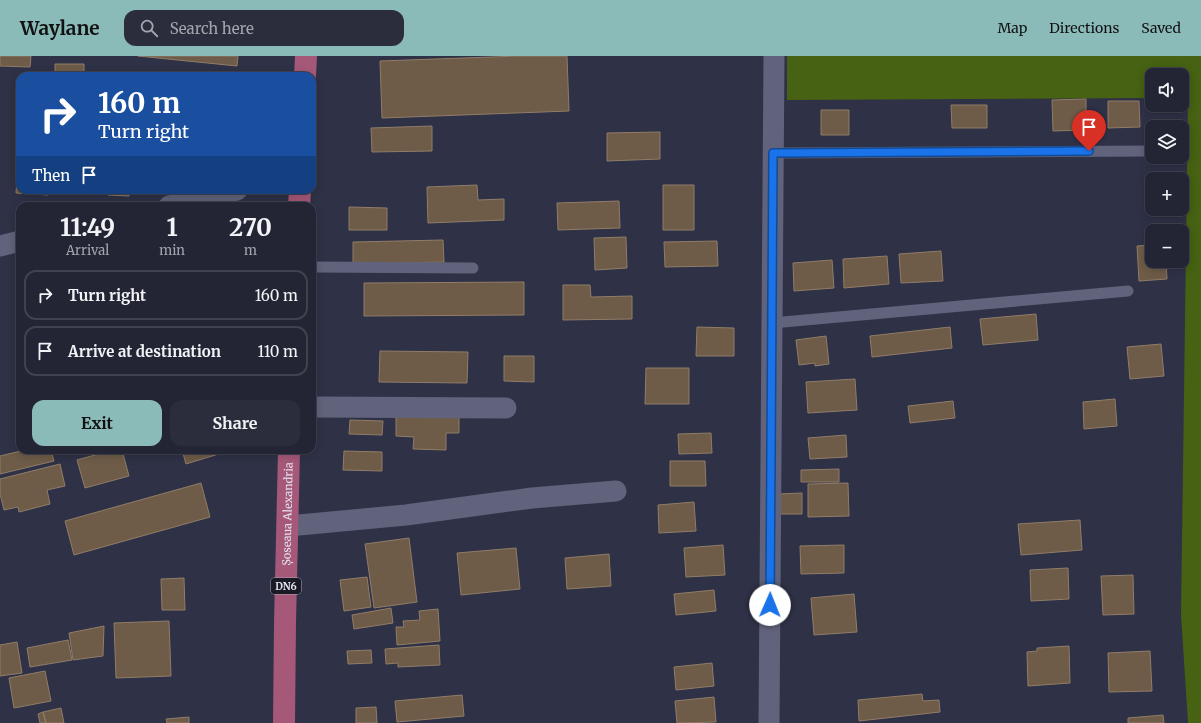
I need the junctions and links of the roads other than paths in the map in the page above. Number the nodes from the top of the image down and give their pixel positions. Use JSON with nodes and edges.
{"nodes":[{"id":1,"x":306,"y":56,"type":"edge"},
{"id":2,"x":774,"y":56,"type":"edge"},
{"id":3,"x":305,"y":72,"type":"edge"},
{"id":4,"x":1145,"y":151,"type":"edge"},
{"id":5,"x":773,"y":153,"type":"junction"},
{"id":6,"x":220,"y":194,"type":"edge"},
{"id":7,"x":186,"y":202,"type":"edge"},
{"id":8,"x":16,"y":242,"type":"edge"},
{"id":9,"x":0,"y":246,"type":"edge"},
{"id":10,"x":316,"y":267,"type":"edge"},
{"id":11,"x":474,"y":268,"type":"dead end"},
{"id":12,"x":1128,"y":291,"type":"dead end"},
{"id":13,"x":772,"y":323,"type":"junction"},
{"id":14,"x":316,"y":407,"type":"edge"},
{"id":15,"x":506,"y":408,"type":"dead end"},
{"id":16,"x":289,"y":454,"type":"edge"},
{"id":17,"x":616,"y":491,"type":"dead end"},
{"id":18,"x":288,"y":526,"type":"junction"},
{"id":19,"x":284,"y":723,"type":"edge"},
{"id":20,"x":769,"y":723,"type":"edge"}],
"edges":[{"from":1,"to":3,"type":"main road"},
{"from":2,"to":5,"type":"street"},
{"from":4,"to":5,"type":"lane"},
{"from":5,"to":13,"type":"street"},
{"from":6,"to":7,"type":"street"},
{"from":8,"to":9,"type":"street"},
{"from":10,"to":11,"type":"lane"},
{"from":12,"to":13,"type":"lane"},
{"from":13,"to":20,"type":"street"},
{"from":14,"to":15,"type":"street"},
{"from":16,"to":18,"type":"main road","name":"Șoseaua Alexandria","number":"DN6"},
{"from":17,"to":18,"type":"street"},
{"from":18,"to":19,"type":"main road","name":"Șoseaua Alexandria","number":"DN6"}]}
